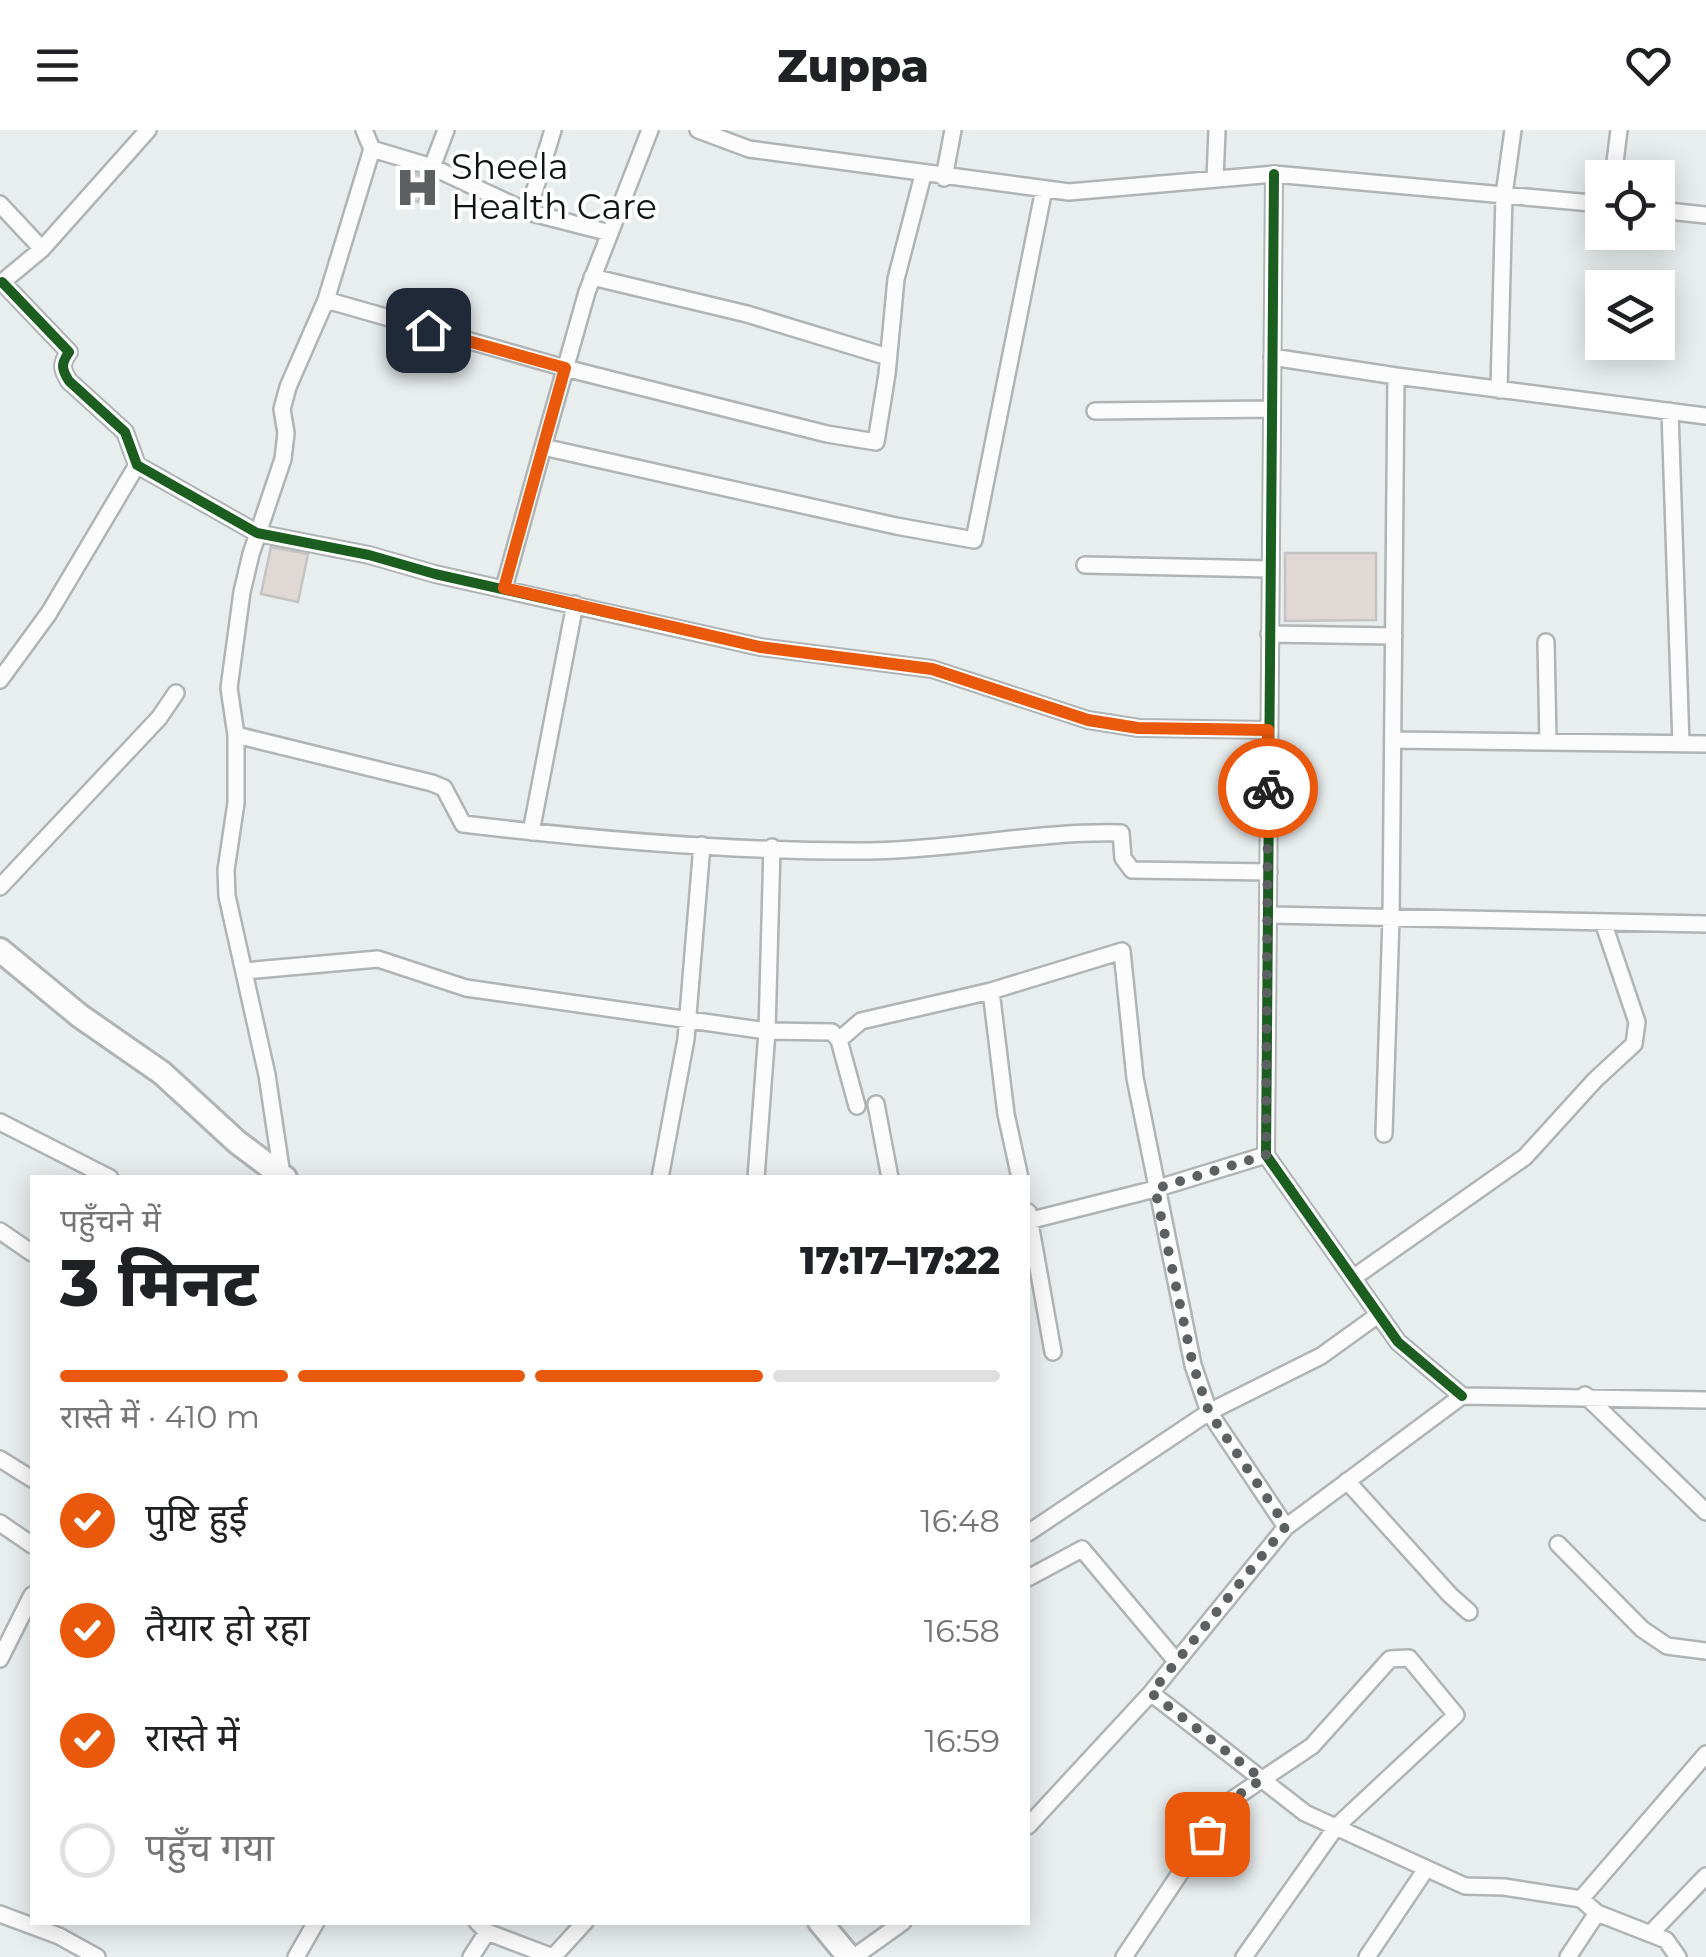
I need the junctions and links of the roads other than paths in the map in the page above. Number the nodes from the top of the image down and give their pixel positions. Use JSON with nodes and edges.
{"nodes":[{"id":1,"x":148,"y":130,"type":"edge"},
{"id":2,"x":364,"y":130,"type":"edge"},
{"id":3,"x":446,"y":130,"type":"edge"},
{"id":4,"x":553,"y":130,"type":"edge"},
{"id":5,"x":650,"y":130,"type":"edge"},
{"id":6,"x":698,"y":130,"type":"edge"},
{"id":7,"x":953,"y":130,"type":"edge"},
{"id":8,"x":1217,"y":130,"type":"edge"},
{"id":9,"x":1513,"y":130,"type":"edge"},
{"id":10,"x":1619,"y":130,"type":"edge"},
{"id":11,"x":372,"y":148,"type":"junction"},
{"id":12,"x":1615,"y":160,"type":"edge"},
{"id":13,"x":432,"y":167,"type":"junction"},
{"id":14,"x":1274,"y":174,"type":"junction"},
{"id":15,"x":923,"y":175,"type":"junction"},
{"id":16,"x":944,"y":178,"type":"junction"},
{"id":17,"x":1215,"y":179,"type":"junction"},
{"id":18,"x":1044,"y":190,"type":"junction"},
{"id":19,"x":1504,"y":194,"type":"junction"},
{"id":20,"x":1585,"y":202,"type":"edge"},
{"id":21,"x":0,"y":204,"type":"edge"},
{"id":22,"x":528,"y":212,"type":"junction"},
{"id":23,"x":1675,"y":212,"type":"edge"},
{"id":24,"x":1706,"y":215,"type":"edge"},
{"id":25,"x":610,"y":233,"type":"junction"},
{"id":26,"x":42,"y":249,"type":"junction"},
{"id":27,"x":592,"y":277,"type":"junction"},
{"id":28,"x":1,"y":283,"type":"edge"},
{"id":29,"x":326,"y":300,"type":"junction"},
{"id":30,"x":888,"y":356,"type":"junction"},
{"id":31,"x":1272,"y":356,"type":"junction"},
{"id":32,"x":565,"y":368,"type":"junction"},
{"id":33,"x":1396,"y":376,"type":"junction"},
{"id":34,"x":1499,"y":390,"type":"junction"},
{"id":35,"x":1272,"y":409,"type":"junction"},
{"id":36,"x":1670,"y":411,"type":"junction"},
{"id":37,"x":1096,"y":412,"type":"dead end"},
{"id":38,"x":1706,"y":416,"type":"edge"},
{"id":39,"x":543,"y":447,"type":"junction"},
{"id":40,"x":137,"y":465,"type":"junction"},
{"id":41,"x":257,"y":534,"type":"junction"},
{"id":42,"x":1085,"y":564,"type":"dead end"},
{"id":43,"x":1270,"y":569,"type":"junction"},
{"id":44,"x":504,"y":588,"type":"junction"},
{"id":45,"x":576,"y":604,"type":"junction"},
{"id":46,"x":1269,"y":634,"type":"junction"},
{"id":47,"x":1394,"y":636,"type":"junction"},
{"id":48,"x":1546,"y":642,"type":"dead end"},
{"id":49,"x":0,"y":680,"type":"edge"},
{"id":50,"x":176,"y":693,"type":"dead end"},
{"id":51,"x":1268,"y":730,"type":"junction"},
{"id":52,"x":236,"y":735,"type":"junction"},
{"id":53,"x":1392,"y":740,"type":"junction"},
{"id":54,"x":1548,"y":742,"type":"junction"},
{"id":55,"x":1681,"y":744,"type":"junction"},
{"id":56,"x":1706,"y":744,"type":"edge"},
{"id":57,"x":531,"y":832,"type":"junction"},
{"id":58,"x":702,"y":845,"type":"junction"},
{"id":59,"x":772,"y":848,"type":"junction"},
{"id":60,"x":1268,"y":872,"type":"junction"},
{"id":61,"x":0,"y":887,"type":"edge"},
{"id":62,"x":1269,"y":915,"type":"junction"},
{"id":63,"x":1391,"y":918,"type":"junction"},
{"id":64,"x":1603,"y":922,"type":"junction"},
{"id":65,"x":1706,"y":924,"type":"edge"},
{"id":66,"x":0,"y":950,"type":"edge"},
{"id":67,"x":244,"y":971,"type":"junction"},
{"id":68,"x":990,"y":991,"type":"junction"},
{"id":69,"x":686,"y":1018,"type":"junction"},
{"id":70,"x":767,"y":1031,"type":"junction"},
{"id":71,"x":839,"y":1040,"type":"junction"},
{"id":72,"x":876,"y":1104,"type":"dead end"},
{"id":73,"x":858,"y":1106,"type":"dead end"},
{"id":74,"x":0,"y":1122,"type":"edge"},
{"id":75,"x":1384,"y":1134,"type":"dead end"},
{"id":76,"x":1266,"y":1155,"type":"junction"},
{"id":77,"x":104,"y":1175,"type":"edge"},
{"id":78,"x":283,"y":1175,"type":"edge"},
{"id":79,"x":284,"y":1175,"type":"edge"},
{"id":80,"x":661,"y":1175,"type":"edge"},
{"id":81,"x":756,"y":1175,"type":"edge"},
{"id":82,"x":889,"y":1175,"type":"edge"},
{"id":83,"x":1019,"y":1175,"type":"edge"},
{"id":84,"x":1155,"y":1189,"type":"junction"},
{"id":85,"x":1030,"y":1218,"type":"edge"},
{"id":86,"x":1030,"y":1229,"type":"edge"},
{"id":87,"x":0,"y":1231,"type":"edge"},
{"id":88,"x":30,"y":1252,"type":"edge"},
{"id":89,"x":1353,"y":1278,"type":"junction"},
{"id":90,"x":1378,"y":1314,"type":"junction"},
{"id":91,"x":1053,"y":1352,"type":"dead end"},
{"id":92,"x":1462,"y":1396,"type":"junction"},
{"id":93,"x":1585,"y":1396,"type":"junction"},
{"id":94,"x":1706,"y":1400,"type":"edge"},
{"id":95,"x":1209,"y":1412,"type":"junction"},
{"id":96,"x":0,"y":1459,"type":"edge"},
{"id":97,"x":30,"y":1478,"type":"edge"},
{"id":98,"x":1347,"y":1481,"type":"junction"},
{"id":99,"x":1706,"y":1512,"type":"edge"},
{"id":100,"x":0,"y":1524,"type":"edge"},
{"id":101,"x":1286,"y":1526,"type":"junction"},
{"id":102,"x":1030,"y":1533,"type":"edge"},
{"id":103,"x":1558,"y":1544,"type":"dead end"},
{"id":104,"x":30,"y":1545,"type":"edge"},
{"id":105,"x":1030,"y":1577,"type":"edge"},
{"id":106,"x":30,"y":1599,"type":"edge"},
{"id":107,"x":1469,"y":1612,"type":"dead end"},
{"id":108,"x":1706,"y":1651,"type":"edge"},
{"id":109,"x":0,"y":1658,"type":"edge"},
{"id":110,"x":1176,"y":1661,"type":"junction"},
{"id":111,"x":1151,"y":1693,"type":"junction"},
{"id":112,"x":1706,"y":1754,"type":"edge"},
{"id":113,"x":1262,"y":1779,"type":"junction"},
{"id":114,"x":1030,"y":1824,"type":"edge"},
{"id":115,"x":1336,"y":1827,"type":"junction"},
{"id":116,"x":1426,"y":1868,"type":"junction"},
{"id":117,"x":1706,"y":1876,"type":"edge"},
{"id":118,"x":1580,"y":1899,"type":"junction"},
{"id":119,"x":1597,"y":1912,"type":"junction"},
{"id":120,"x":0,"y":1914,"type":"edge"},
{"id":121,"x":30,"y":1922,"type":"edge"},
{"id":122,"x":314,"y":1925,"type":"edge"},
{"id":123,"x":582,"y":1925,"type":"edge"},
{"id":124,"x":823,"y":1925,"type":"edge"},
{"id":125,"x":899,"y":1925,"type":"edge"},
{"id":126,"x":482,"y":1927,"type":"edge"},
{"id":127,"x":54,"y":1928,"type":"edge"},
{"id":128,"x":1650,"y":1934,"type":"junction"},
{"id":129,"x":97,"y":1957,"type":"edge"},
{"id":130,"x":296,"y":1957,"type":"edge"},
{"id":131,"x":471,"y":1957,"type":"edge"},
{"id":132,"x":553,"y":1957,"type":"edge"},
{"id":133,"x":851,"y":1957,"type":"edge"},
{"id":134,"x":1124,"y":1957,"type":"edge"},
{"id":135,"x":1244,"y":1957,"type":"edge"},
{"id":136,"x":1367,"y":1957,"type":"edge"},
{"id":137,"x":1568,"y":1957,"type":"edge"},
{"id":138,"x":1678,"y":1957,"type":"edge"}],
"edges":[{"from":1,"to":26,"type":"street"},
{"from":2,"to":11,"type":"street"},
{"from":3,"to":13,"type":"street"},
{"from":4,"to":22,"type":"street"},
{"from":5,"to":25,"type":"street"},
{"from":6,"to":15,"type":"street"},
{"from":7,"to":16,"type":"street"},
{"from":8,"to":17,"type":"street"},
{"from":9,"to":19,"type":"street"},
{"from":10,"to":12,"type":"street"},
{"from":11,"to":13,"type":"street"},
{"from":11,"to":29,"type":"street"},
{"from":13,"to":22,"type":"street"},
{"from":14,"to":17,"type":"street"},
{"from":14,"to":19,"type":"street"},
{"from":14,"to":31,"type":"street"},
{"from":15,"to":16,"type":"street"},
{"from":15,"to":30,"type":"street"},
{"from":16,"to":18,"type":"street"},
{"from":17,"to":18,"type":"street"},
{"from":18,"to":39,"type":"street"},
{"from":19,"to":20,"type":"street"},
{"from":19,"to":34,"type":"street"},
{"from":21,"to":26,"type":"street"},
{"from":22,"to":25,"type":"street"},
{"from":23,"to":24,"type":"street"},
{"from":25,"to":27,"type":"street"},
{"from":26,"to":28,"type":"street"},
{"from":27,"to":30,"type":"street"},
{"from":27,"to":32,"type":"street"},
{"from":28,"to":40,"type":"street"},
{"from":29,"to":32,"type":"street"},
{"from":29,"to":41,"type":"street"},
{"from":30,"to":32,"type":"street"},
{"from":31,"to":33,"type":"street"},
{"from":31,"to":35,"type":"street"},
{"from":32,"to":39,"type":"street"},
{"from":33,"to":34,"type":"street"},
{"from":33,"to":47,"type":"street"},
{"from":34,"to":36,"type":"street"},
{"from":35,"to":37,"type":"street"},
{"from":35,"to":43,"type":"street"},
{"from":36,"to":38,"type":"street"},
{"from":36,"to":55,"type":"street"},
{"from":39,"to":44,"type":"street"},
{"from":40,"to":41,"type":"street"},
{"from":40,"to":49,"type":"street"},
{"from":41,"to":44,"type":"street"},
{"from":41,"to":52,"type":"street"},
{"from":42,"to":43,"type":"street"},
{"from":43,"to":46,"type":"street"},
{"from":44,"to":45,"type":"street"},
{"from":45,"to":51,"type":"street"},
{"from":45,"to":57,"type":"street"},
{"from":46,"to":47,"type":"street"},
{"from":46,"to":51,"type":"street"},
{"from":47,"to":53,"type":"street"},
{"from":48,"to":54,"type":"street"},
{"from":50,"to":61,"type":"street"},
{"from":51,"to":60,"type":"street"},
{"from":52,"to":57,"type":"street"},
{"from":52,"to":67,"type":"street"},
{"from":53,"to":54,"type":"street"},
{"from":53,"to":63,"type":"street"},
{"from":54,"to":55,"type":"street"},
{"from":55,"to":56,"type":"street"},
{"from":57,"to":58,"type":"street"},
{"from":58,"to":59,"type":"street"},
{"from":58,"to":69,"type":"street"},
{"from":59,"to":60,"type":"street"},
{"from":59,"to":70,"type":"street"},
{"from":60,"to":62,"type":"street"},
{"from":62,"to":63,"type":"street"},
{"from":62,"to":76,"type":"street"},
{"from":63,"to":64,"type":"street"},
{"from":63,"to":75,"type":"street"},
{"from":64,"to":65,"type":"street"},
{"from":64,"to":89,"type":"street"},
{"from":66,"to":78,"type":"street"},
{"from":67,"to":69,"type":"street"},
{"from":67,"to":79,"type":"street"},
{"from":68,"to":71,"type":"street"},
{"from":68,"to":83,"type":"street"},
{"from":68,"to":84,"type":"street"},
{"from":69,"to":70,"type":"street"},
{"from":69,"to":80,"type":"street"},
{"from":70,"to":71,"type":"street"},
{"from":70,"to":81,"type":"street"},
{"from":71,"to":73,"type":"street"},
{"from":72,"to":82,"type":"street"},
{"from":74,"to":77,"type":"street"},
{"from":76,"to":84,"type":"street"},
{"from":76,"to":89,"type":"street"},
{"from":84,"to":85,"type":"street"},
{"from":84,"to":95,"type":"street"},
{"from":86,"to":91,"type":"street"},
{"from":87,"to":88,"type":"street"},
{"from":89,"to":90,"type":"street"},
{"from":90,"to":92,"type":"street"},
{"from":90,"to":95,"type":"street"},
{"from":92,"to":93,"type":"street"},
{"from":92,"to":98,"type":"street"},
{"from":93,"to":94,"type":"street"},
{"from":93,"to":99,"type":"street"},
{"from":95,"to":101,"type":"street"},
{"from":95,"to":102,"type":"street"},
{"from":96,"to":97,"type":"street"},
{"from":98,"to":101,"type":"street"},
{"from":98,"to":107,"type":"street"},
{"from":100,"to":104,"type":"street"},
{"from":101,"to":110,"type":"street"},
{"from":103,"to":108,"type":"street"},
{"from":105,"to":110,"type":"street"},
{"from":106,"to":109,"type":"street"},
{"from":110,"to":111,"type":"street"},
{"from":111,"to":113,"type":"street"},
{"from":111,"to":114,"type":"street"},
{"from":112,"to":118,"type":"street"},
{"from":113,"to":115,"type":"street"},
{"from":113,"to":115,"type":"street"},
{"from":113,"to":134,"type":"street"},
{"from":115,"to":116,"type":"street"},
{"from":115,"to":135,"type":"street"},
{"from":116,"to":118,"type":"street"},
{"from":116,"to":136,"type":"street"},
{"from":117,"to":128,"type":"street"},
{"from":118,"to":119,"type":"street"},
{"from":119,"to":128,"type":"street"},
{"from":119,"to":137,"type":"street"},
{"from":120,"to":121,"type":"street"},
{"from":122,"to":130,"type":"street"},
{"from":123,"to":132,"type":"street"},
{"from":124,"to":133,"type":"street"},
{"from":125,"to":133,"type":"street"},
{"from":126,"to":131,"type":"street"},
{"from":126,"to":132,"type":"street"},
{"from":127,"to":129,"type":"street"},
{"from":128,"to":138,"type":"street"}]}
